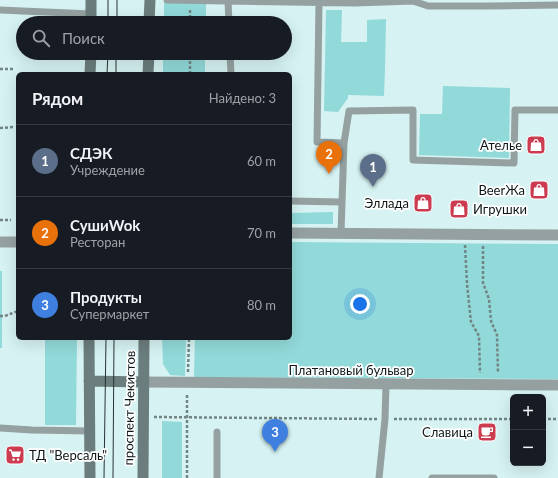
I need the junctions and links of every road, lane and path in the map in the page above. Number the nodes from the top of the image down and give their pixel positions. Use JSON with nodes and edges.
{"nodes":[{"id":1,"x":91,"y":0,"type":"edge"},
{"id":2,"x":150,"y":0,"type":"edge"},
{"id":3,"x":167,"y":0,"type":"edge"},
{"id":4,"x":228,"y":1,"type":"edge"},
{"id":5,"x":355,"y":1,"type":"edge"},
{"id":6,"x":413,"y":1,"type":"edge"},
{"id":7,"x":319,"y":2,"type":"junction"},
{"id":8,"x":490,"y":3,"type":"edge"},
{"id":9,"x":558,"y":5,"type":"edge"},
{"id":10,"x":0,"y":10,"type":"edge"},
{"id":11,"x":68,"y":16,"type":"edge"},
{"id":12,"x":91,"y":16,"type":"edge"},
{"id":13,"x":149,"y":16,"type":"edge"},
{"id":14,"x":229,"y":16,"type":"edge"},
{"id":15,"x":91,"y":60,"type":"edge"},
{"id":16,"x":148,"y":60,"type":"edge"},
{"id":17,"x":190,"y":60,"type":"edge"},
{"id":18,"x":230,"y":60,"type":"edge"},
{"id":19,"x":0,"y":68,"type":"edge"},
{"id":20,"x":15,"y":69,"type":"dead end"},
{"id":21,"x":90,"y":72,"type":"edge"},
{"id":22,"x":148,"y":72,"type":"edge"},
{"id":23,"x":190,"y":72,"type":"edge"},
{"id":24,"x":231,"y":72,"type":"edge"},
{"id":25,"x":558,"y":110,"type":"edge"},
{"id":26,"x":0,"y":128,"type":"edge"},
{"id":27,"x":14,"y":128,"type":"dead end"},
{"id":28,"x":344,"y":143,"type":"junction"},
{"id":29,"x":292,"y":201,"type":"edge"},
{"id":30,"x":342,"y":202,"type":"junction"},
{"id":31,"x":0,"y":220,"type":"edge"},
{"id":32,"x":11,"y":220,"type":"dead end"},
{"id":33,"x":292,"y":233,"type":"edge"},
{"id":34,"x":341,"y":233,"type":"junction"},
{"id":35,"x":465,"y":234,"type":"junction"},
{"id":36,"x":483,"y":234,"type":"junction"},
{"id":37,"x":558,"y":235,"type":"edge"},
{"id":38,"x":0,"y":242,"type":"edge"},
{"id":39,"x":16,"y":242,"type":"edge"},
{"id":40,"x":16,"y":312,"type":"edge"},
{"id":41,"x":0,"y":316,"type":"edge"},
{"id":42,"x":89,"y":340,"type":"edge"},
{"id":43,"x":144,"y":340,"type":"edge"},
{"id":44,"x":189,"y":340,"type":"edge"},
{"id":45,"x":89,"y":381,"type":"junction"},
{"id":46,"x":143,"y":382,"type":"junction"},
{"id":47,"x":187,"y":383,"type":"junction"},
{"id":48,"x":386,"y":384,"type":"junction"},
{"id":49,"x":481,"y":385,"type":"junction"},
{"id":50,"x":499,"y":385,"type":"junction"},
{"id":51,"x":558,"y":385,"type":"edge"},
{"id":52,"x":143,"y":416,"type":"junction"},
{"id":53,"x":187,"y":417,"type":"junction"},
{"id":54,"x":386,"y":419,"type":"junction"},
{"id":55,"x":510,"y":419,"type":"edge"},
{"id":56,"x":546,"y":419,"type":"edge"},
{"id":57,"x":558,"y":419,"type":"edge"},
{"id":58,"x":0,"y":428,"type":"edge"},
{"id":59,"x":90,"y":430,"type":"junction"},
{"id":60,"x":217,"y":432,"type":"dead end"},
{"id":61,"x":90,"y":478,"type":"edge"},
{"id":62,"x":143,"y":478,"type":"edge"},
{"id":63,"x":187,"y":478,"type":"edge"},
{"id":64,"x":217,"y":478,"type":"edge"},
{"id":65,"x":379,"y":478,"type":"edge"},
{"id":66,"x":432,"y":478,"type":"edge"},
{"id":67,"x":494,"y":478,"type":"edge"}],
"edges":[{"from":1,"to":12,"type":"main road"},
{"from":2,"to":13,"type":"main road"},
{"from":3,"to":4,"type":"lane"},
{"from":4,"to":7,"type":"lane"},
{"from":4,"to":14,"type":"lane"},
{"from":5,"to":6,"type":"lane"},
{"from":5,"to":7,"type":"lane"},
{"from":6,"to":8,"type":"lane"},
{"from":7,"to":28,"type":"lane"},
{"from":8,"to":9,"type":"lane"},
{"from":10,"to":11,"type":"lane"},
{"from":15,"to":21,"type":"main road"},
{"from":16,"to":22,"type":"main road"},
{"from":17,"to":23,"type":"path"},
{"from":18,"to":24,"type":"lane"},
{"from":19,"to":20,"type":"path"},
{"from":25,"to":28,"type":"lane"},
{"from":26,"to":27,"type":"path"},
{"from":28,"to":30,"type":"lane"},
{"from":29,"to":30,"type":"lane"},
{"from":30,"to":34,"type":"lane"},
{"from":31,"to":32,"type":"path"},
{"from":33,"to":34,"type":"street"},
{"from":34,"to":35,"type":"street"},
{"from":35,"to":36,"type":"street"},
{"from":35,"to":49,"type":"path"},
{"from":36,"to":37,"type":"street"},
{"from":36,"to":50,"type":"path"},
{"from":38,"to":39,"type":"street"},
{"from":40,"to":41,"type":"path"},
{"from":42,"to":45,"type":"main road"},
{"from":43,"to":46,"type":"main road","name":"проспект Чекистов"},
{"from":44,"to":47,"type":"path"},
{"from":45,"to":46,"type":"main road"},
{"from":45,"to":59,"type":"main road"},
{"from":46,"to":47,"type":"street","name":"Платановый бульвар"},
{"from":46,"to":52,"type":"main road","name":"проспект Чекистов"},
{"from":47,"to":48,"type":"street","name":"Платановый бульвар"},
{"from":47,"to":53,"type":"path"},
{"from":48,"to":49,"type":"street","name":"Платановый бульвар"},
{"from":48,"to":54,"type":"lane"},
{"from":49,"to":50,"type":"street","name":"Платановый бульвар"},
{"from":50,"to":51,"type":"street","name":"Платановый бульвар"},
{"from":52,"to":53,"type":"path"},
{"from":52,"to":62,"type":"main road","name":"проспект Чекистов"},
{"from":53,"to":54,"type":"path"},
{"from":53,"to":63,"type":"path"},
{"from":54,"to":55,"type":"path"},
{"from":54,"to":65,"type":"lane"},
{"from":56,"to":57,"type":"path"},
{"from":58,"to":59,"type":"lane"},
{"from":59,"to":61,"type":"main road"},
{"from":60,"to":64,"type":"lane"},
{"from":66,"to":67,"type":"lane"}]}
